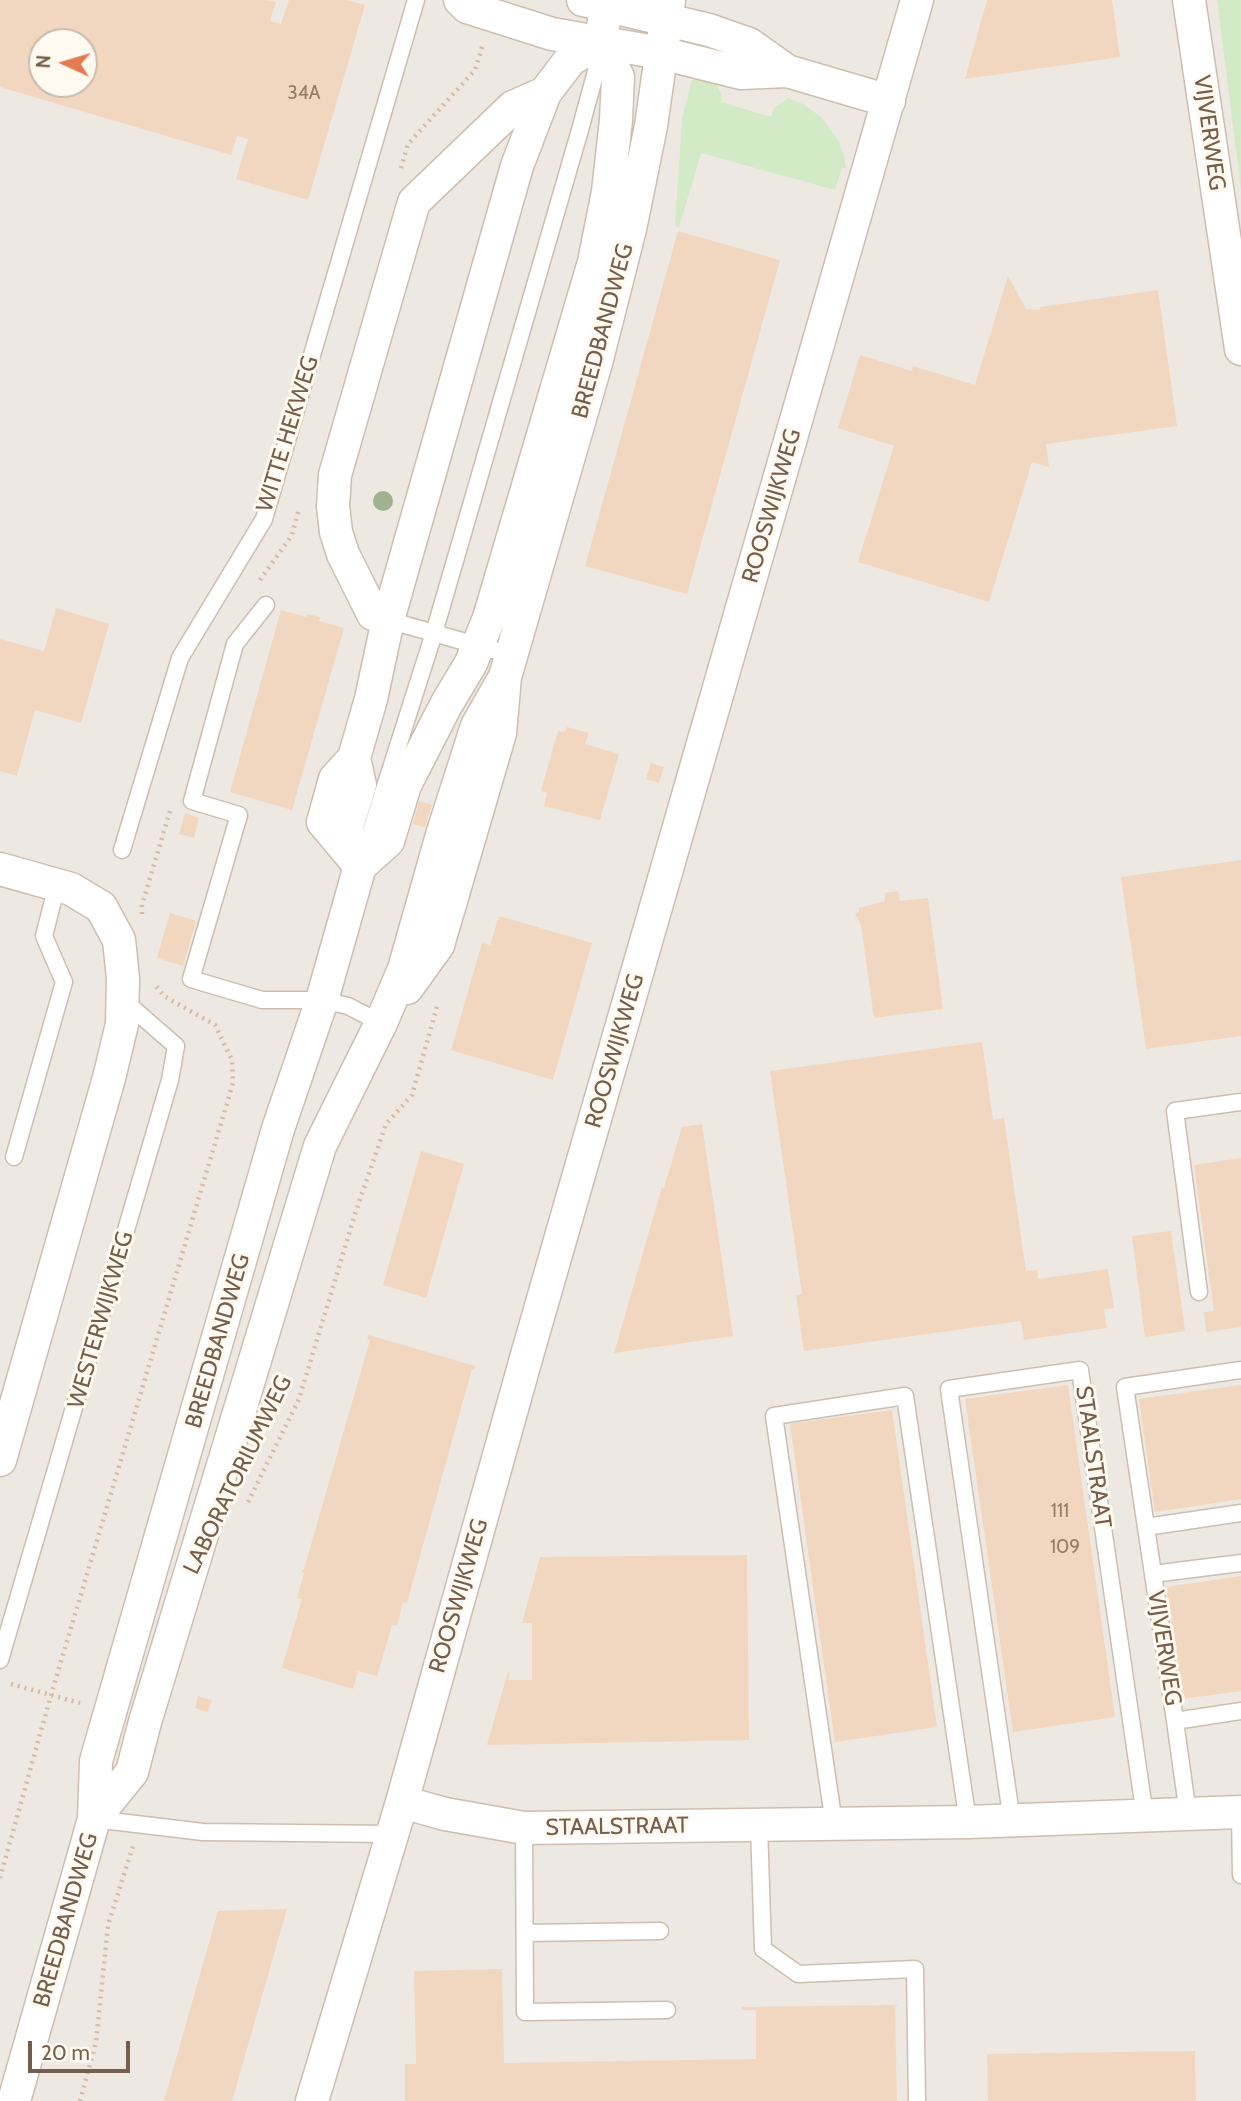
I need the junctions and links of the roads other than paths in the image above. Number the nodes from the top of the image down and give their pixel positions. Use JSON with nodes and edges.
{"nodes":[{"id":1,"x":416,"y":0,"type":"edge"},
{"id":2,"x":460,"y":0,"type":"edge"},
{"id":3,"x":917,"y":0,"type":"edge"},
{"id":4,"x":1189,"y":0,"type":"edge"},
{"id":5,"x":599,"y":2,"type":"edge"},
{"id":6,"x":667,"y":9,"type":"edge"},
{"id":7,"x":600,"y":42,"type":"junction"},
{"id":8,"x":661,"y":53,"type":"junction"},
{"id":9,"x":787,"y":71,"type":"junction"},
{"id":10,"x":545,"y":93,"type":"junction"},
{"id":11,"x":889,"y":100,"type":"junction"},
{"id":12,"x":1241,"y":349,"type":"edge"},
{"id":13,"x":266,"y":605,"type":"dead end"},
{"id":14,"x":388,"y":620,"type":"junction"},
{"id":15,"x":434,"y":633,"type":"junction"},
{"id":16,"x":478,"y":646,"type":"junction"},
{"id":17,"x":508,"y":666,"type":"junction"},
{"id":18,"x":122,"y":850,"type":"dead end"},
{"id":19,"x":360,"y":866,"type":"junction"},
{"id":20,"x":0,"y":869,"type":"edge"},
{"id":21,"x":57,"y":885,"type":"junction"},
{"id":22,"x":122,"y":999,"type":"junction"},
{"id":23,"x":322,"y":1000,"type":"junction"},
{"id":24,"x":381,"y":1023,"type":"junction"},
{"id":25,"x":1241,"y":1102,"type":"edge"},
{"id":26,"x":14,"y":1157,"type":"dead end"},
{"id":27,"x":1199,"y":1293,"type":"dead end"},
{"id":28,"x":1241,"y":1370,"type":"edge"},
{"id":29,"x":0,"y":1460,"type":"edge"},
{"id":30,"x":1241,"y":1513,"type":"edge"},
{"id":31,"x":1146,"y":1527,"type":"junction"},
{"id":32,"x":1241,"y":1563,"type":"edge"},
{"id":33,"x":1153,"y":1574,"type":"junction"},
{"id":34,"x":0,"y":1660,"type":"edge"},
{"id":35,"x":1241,"y":1711,"type":"edge"},
{"id":36,"x":1174,"y":1721,"type":"junction"},
{"id":37,"x":402,"y":1802,"type":"junction"},
{"id":38,"x":1240,"y":1812,"type":"edge"},
{"id":39,"x":1188,"y":1814,"type":"junction"},
{"id":40,"x":1145,"y":1816,"type":"junction"},
{"id":41,"x":94,"y":1819,"type":"junction"},
{"id":42,"x":1012,"y":1821,"type":"junction"},
{"id":43,"x":968,"y":1822,"type":"junction"},
{"id":44,"x":834,"y":1824,"type":"junction"},
{"id":45,"x":759,"y":1825,"type":"junction"},
{"id":46,"x":524,"y":1828,"type":"junction"},
{"id":47,"x":392,"y":1834,"type":"junction"},
{"id":48,"x":1241,"y":1875,"type":"edge"},
{"id":49,"x":660,"y":1931,"type":"dead end"},
{"id":50,"x":525,"y":1933,"type":"junction"},
{"id":51,"x":667,"y":2010,"type":"dead end"},
{"id":52,"x":14,"y":2101,"type":"edge"},
{"id":53,"x":312,"y":2101,"type":"edge"},
{"id":54,"x":917,"y":2101,"type":"edge"}],
"edges":[{"from":1,"to":18,"type":"lane","name":"WITTE HEKWEG"},
{"from":2,"to":7,"type":"street"},
{"from":3,"to":11,"type":"street","name":"ROOSWIJKWEG"},
{"from":4,"to":12,"type":"street","name":"VIJVERWEG"},
{"from":5,"to":6,"type":"street"},
{"from":5,"to":7,"type":"street","name":"BREEDBANDWEG"},
{"from":6,"to":8,"type":"street","name":"BREEDBANDWEG"},
{"from":6,"to":9,"type":"street"},
{"from":7,"to":8,"type":"street"},
{"from":7,"to":10,"type":"street"},
{"from":7,"to":15,"type":"lane","name":"BREEDBANDWEG"},
{"from":7,"to":16,"type":"street","name":"BREEDBANDWEG"},
{"from":8,"to":9,"type":"street"},
{"from":8,"to":17,"type":"street","name":"BREEDBANDWEG"},
{"from":9,"to":11,"type":"street"},
{"from":10,"to":14,"type":"street"},
{"from":10,"to":14,"type":"street"},
{"from":11,"to":37,"type":"street","name":"ROOSWIJKWEG"},
{"from":13,"to":23,"type":"lane"},
{"from":14,"to":15,"type":"lane"},
{"from":14,"to":19,"type":"street"},
{"from":15,"to":16,"type":"lane"},
{"from":15,"to":19,"type":"lane","name":"BREEDBANDWEG"},
{"from":16,"to":17,"type":"lane"},
{"from":16,"to":19,"type":"street","name":"BREEDBANDWEG"},
{"from":17,"to":24,"type":"street","name":"BREEDBANDWEG"},
{"from":19,"to":23,"type":"street","name":"BREEDBANDWEG"},
{"from":20,"to":21,"type":"street"},
{"from":21,"to":22,"type":"street"},
{"from":21,"to":26,"type":"lane"},
{"from":22,"to":29,"type":"street"},
{"from":22,"to":34,"type":"lane","name":"WESTERWIJKWEG"},
{"from":23,"to":24,"type":"lane"},
{"from":23,"to":41,"type":"street","name":"BREEDBANDWEG"},
{"from":24,"to":41,"type":"street","name":"BREEDBANDWEG"},
{"from":25,"to":27,"type":"lane"},
{"from":28,"to":31,"type":"lane","name":"VIJVERWEG"},
{"from":30,"to":31,"type":"lane"},
{"from":31,"to":33,"type":"lane","name":"VIJVERWEG"},
{"from":32,"to":33,"type":"lane","name":"VIJVERWEG"},
{"from":33,"to":36,"type":"lane","name":"VIJVERWEG"},
{"from":35,"to":36,"type":"lane"},
{"from":36,"to":39,"type":"lane"},
{"from":37,"to":46,"type":"street","name":"STAALSTRAAT"},
{"from":37,"to":47,"type":"street","name":"ROOSWIJKWEG"},
{"from":38,"to":39,"type":"street","name":"STAALSTRAAT"},
{"from":38,"to":48,"type":"lane","name":"STAALSTRAAT"},
{"from":39,"to":40,"type":"street","name":"STAALSTRAAT"},
{"from":40,"to":42,"type":"street","name":"STAALSTRAAT"},
{"from":40,"to":42,"type":"lane","name":"STAALSTRAAT"},
{"from":41,"to":47,"type":"lane"},
{"from":41,"to":52,"type":"street","name":"BREEDBANDWEG"},
{"from":42,"to":43,"type":"street","name":"STAALSTRAAT"},
{"from":43,"to":44,"type":"street","name":"STAALSTRAAT"},
{"from":43,"to":44,"type":"lane"},
{"from":44,"to":45,"type":"street","name":"STAALSTRAAT"},
{"from":45,"to":46,"type":"street","name":"STAALSTRAAT"},
{"from":45,"to":54,"type":"lane"},
{"from":46,"to":50,"type":"lane"},
{"from":47,"to":53,"type":"street","name":"ROOSWIJKWEG"},
{"from":49,"to":50,"type":"lane"},
{"from":50,"to":51,"type":"lane"}]}
